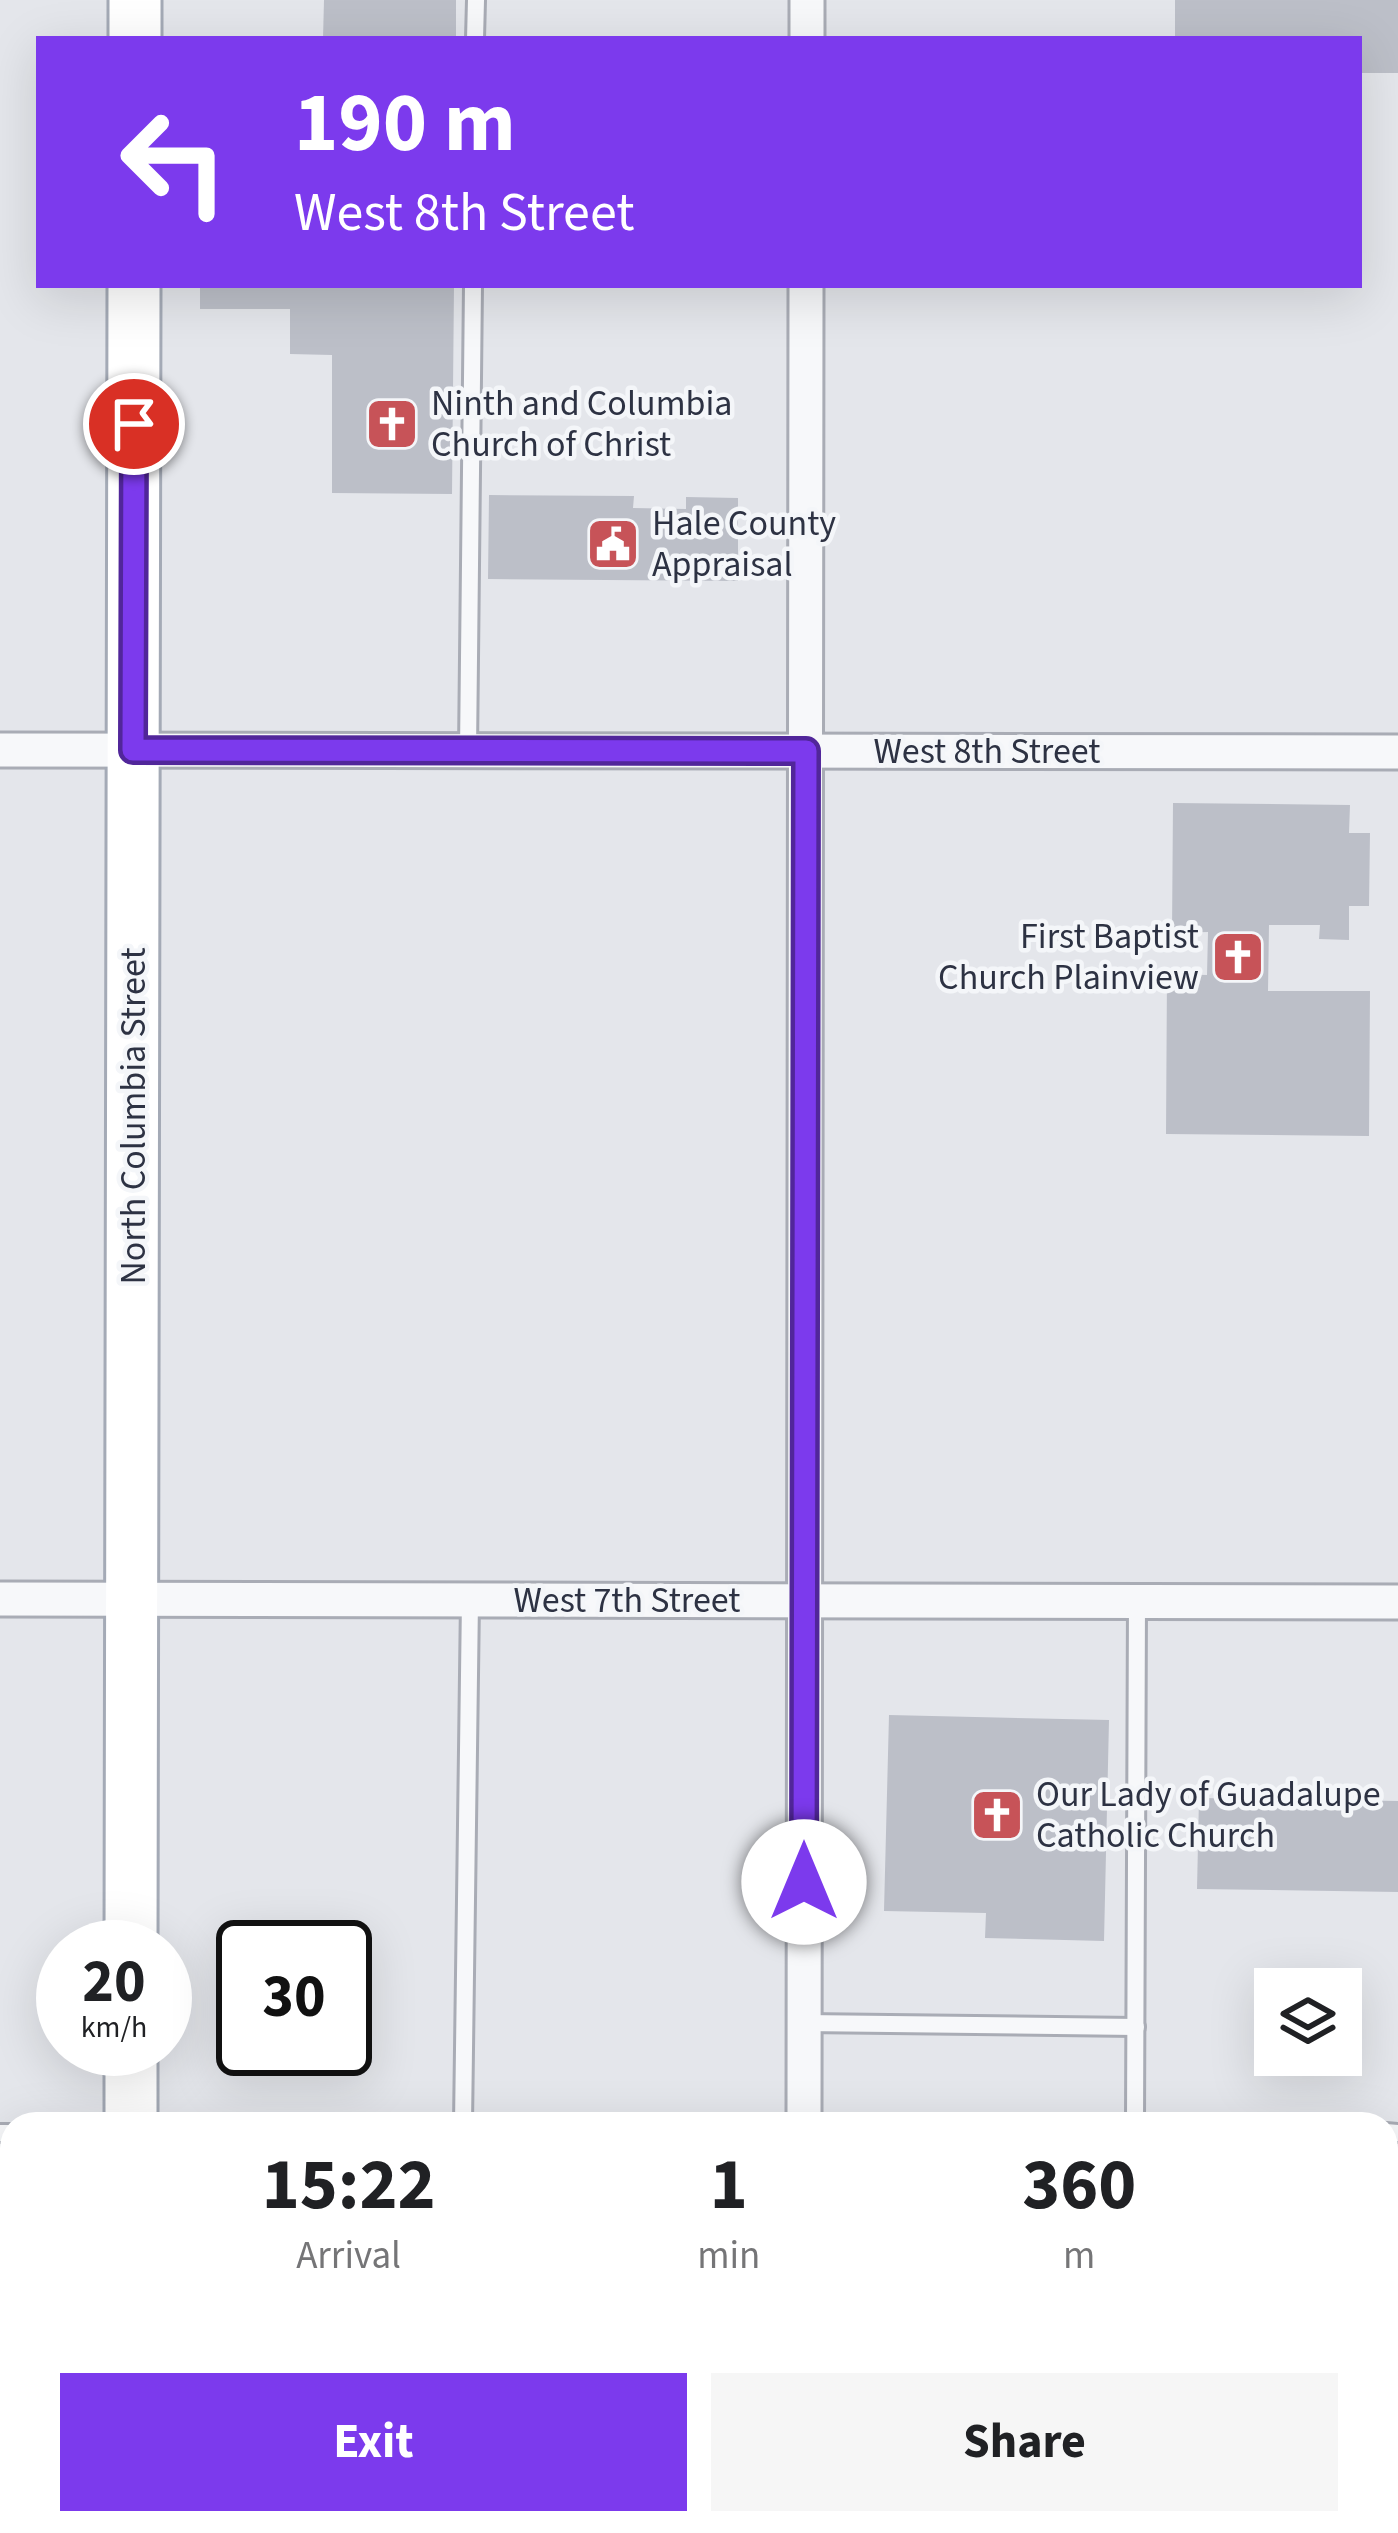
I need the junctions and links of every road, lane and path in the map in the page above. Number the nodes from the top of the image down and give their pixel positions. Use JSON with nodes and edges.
{"nodes":[{"id":1,"x":135,"y":0,"type":"edge"},
{"id":2,"x":476,"y":0,"type":"edge"},
{"id":3,"x":807,"y":0,"type":"edge"},
{"id":4,"x":134,"y":36,"type":"edge"},
{"id":5,"x":476,"y":36,"type":"edge"},
{"id":6,"x":807,"y":36,"type":"edge"},
{"id":7,"x":134,"y":288,"type":"edge"},
{"id":8,"x":473,"y":288,"type":"edge"},
{"id":9,"x":806,"y":288,"type":"edge"},
{"id":10,"x":0,"y":750,"type":"edge"},
{"id":11,"x":133,"y":750,"type":"junction"},
{"id":12,"x":468,"y":751,"type":"junction"},
{"id":13,"x":806,"y":751,"type":"junction"},
{"id":14,"x":1398,"y":752,"type":"edge"},
{"id":15,"x":0,"y":1599,"type":"edge"},
{"id":16,"x":132,"y":1600,"type":"junction"},
{"id":17,"x":470,"y":1600,"type":"junction"},
{"id":18,"x":804,"y":1601,"type":"junction"},
{"id":19,"x":1137,"y":1601,"type":"junction"},
{"id":20,"x":1398,"y":1602,"type":"edge"},
{"id":21,"x":131,"y":1920,"type":"edge"},
{"id":22,"x":804,"y":2023,"type":"junction"},
{"id":23,"x":1136,"y":2027,"type":"junction"},
{"id":24,"x":131,"y":2076,"type":"edge"},
{"id":25,"x":131,"y":2112,"type":"edge"},
{"id":26,"x":463,"y":2112,"type":"edge"},
{"id":27,"x":804,"y":2112,"type":"edge"},
{"id":28,"x":1136,"y":2112,"type":"edge"}],
"edges":[{"from":1,"to":4,"type":"main road"},
{"from":2,"to":5,"type":"lane"},
{"from":3,"to":6,"type":"street"},
{"from":7,"to":11,"type":"main road","name":"North Columbia Street"},
{"from":8,"to":12,"type":"lane"},
{"from":9,"to":13,"type":"street"},
{"from":10,"to":11,"type":"street","name":"West 8th Street"},
{"from":11,"to":12,"type":"street","name":"West 8th Street"},
{"from":11,"to":16,"type":"main road","name":"North Columbia Street"},
{"from":12,"to":13,"type":"street","name":"West 8th Street"},
{"from":13,"to":14,"type":"street","name":"West 8th Street"},
{"from":13,"to":18,"type":"street"},
{"from":15,"to":16,"type":"street","name":"West 7th Street"},
{"from":16,"to":17,"type":"street","name":"West 7th Street"},
{"from":16,"to":21,"type":"main road","name":"North Columbia Street"},
{"from":17,"to":18,"type":"street","name":"West 7th Street"},
{"from":17,"to":26,"type":"lane"},
{"from":18,"to":19,"type":"street","name":"West 7th Street"},
{"from":18,"to":22,"type":"street"},
{"from":19,"to":20,"type":"street","name":"West 7th Street"},
{"from":19,"to":23,"type":"lane"},
{"from":22,"to":23,"type":"lane"},
{"from":22,"to":27,"type":"street"},
{"from":23,"to":28,"type":"lane"},
{"from":24,"to":25,"type":"main road"}]}
